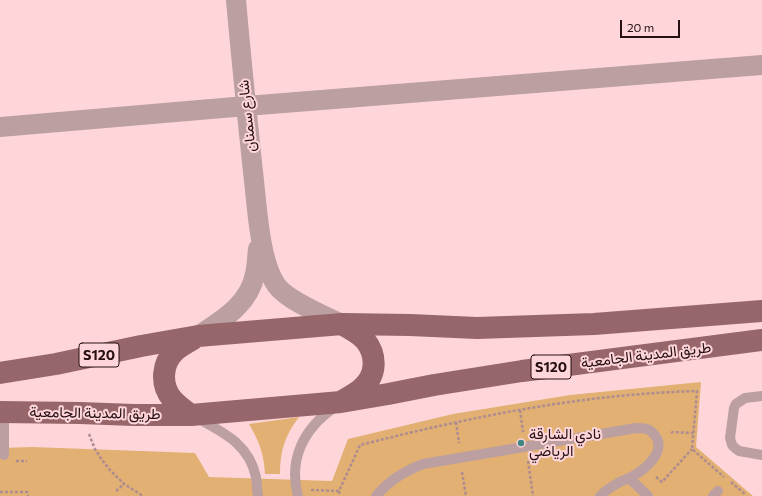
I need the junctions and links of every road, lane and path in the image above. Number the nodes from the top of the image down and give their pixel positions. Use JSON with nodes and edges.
{"nodes":[{"id":1,"x":236,"y":0,"type":"edge"},
{"id":2,"x":762,"y":65,"type":"edge"},
{"id":3,"x":246,"y":106,"type":"junction"},
{"id":4,"x":0,"y":127,"type":"edge"},
{"id":5,"x":260,"y":233,"type":"junction"},
{"id":6,"x":762,"y":311,"type":"edge"},
{"id":7,"x":342,"y":324,"type":"junction"},
{"id":8,"x":198,"y":336,"type":"junction"},
{"id":9,"x":762,"y":340,"type":"edge"},
{"id":10,"x":0,"y":373,"type":"edge"},
{"id":11,"x":762,"y":396,"type":"edge"},
{"id":12,"x":342,"y":402,"type":"junction"},
{"id":13,"x":2,"y":412,"type":"edge"},
{"id":14,"x":82,"y":413,"type":"junction"},
{"id":15,"x":191,"y":414,"type":"junction"},
{"id":16,"x":693,"y":433,"type":"dead end"},
{"id":17,"x":657,"y":439,"type":"junction"},
{"id":18,"x":692,"y":449,"type":"dead end"},
{"id":19,"x":4,"y":455,"type":"dead end"},
{"id":20,"x":762,"y":456,"type":"edge"},
{"id":21,"x":629,"y":478,"type":"junction"},
{"id":22,"x":124,"y":484,"type":"junction"},
{"id":23,"x":116,"y":491,"type":"dead end"},
{"id":24,"x":339,"y":491,"type":"dead end"},
{"id":25,"x":0,"y":492,"type":"edge"},
{"id":26,"x":645,"y":493,"type":"edge"},
{"id":27,"x":28,"y":496,"type":"edge"},
{"id":28,"x":142,"y":496,"type":"edge"},
{"id":29,"x":258,"y":496,"type":"edge"},
{"id":30,"x":298,"y":496,"type":"edge"},
{"id":31,"x":340,"y":496,"type":"edge"},
{"id":32,"x":376,"y":496,"type":"edge"},
{"id":33,"x":600,"y":496,"type":"edge"}],
"edges":[{"from":1,"to":3,"type":"street","name":"شارع سمنان"},
{"from":2,"to":3,"type":"street"},
{"from":3,"to":4,"type":"street"},
{"from":3,"to":5,"type":"street","name":"شارع سمنان"},
{"from":5,"to":7,"type":"street","name":"شارع سمنان"},
{"from":5,"to":8,"type":"street","name":"شارع سمنان"},
{"from":6,"to":7,"type":"main road"},
{"from":7,"to":8,"type":"main road"},
{"from":7,"to":12,"type":"main road"},
{"from":8,"to":10,"type":"main road","number":"S120"},
{"from":8,"to":15,"type":"main road"},
{"from":9,"to":12,"type":"main road","name":"طريق المدينة الجامعية","number":"S120"},
{"from":11,"to":20,"type":"lane"},
{"from":12,"to":15,"type":"main road","name":"طريق المدينة الجامعية"},
{"from":12,"to":30,"type":"lane"},
{"from":13,"to":14,"type":"main road","name":"طريق المدينة الجامعية"},
{"from":13,"to":19,"type":"lane"},
{"from":14,"to":15,"type":"main road","name":"طريق المدينة الجامعية"},
{"from":14,"to":22,"type":"path"},
{"from":15,"to":29,"type":"lane"},
{"from":16,"to":17,"type":"path"},
{"from":17,"to":21,"type":"lane"},
{"from":17,"to":32,"type":"lane"},
{"from":18,"to":26,"type":"path"},
{"from":21,"to":26,"type":"lane"},
{"from":21,"to":33,"type":"lane"},
{"from":22,"to":23,"type":"path"},
{"from":22,"to":28,"type":"path"},
{"from":24,"to":31,"type":"path"},
{"from":25,"to":27,"type":"path"}]}
